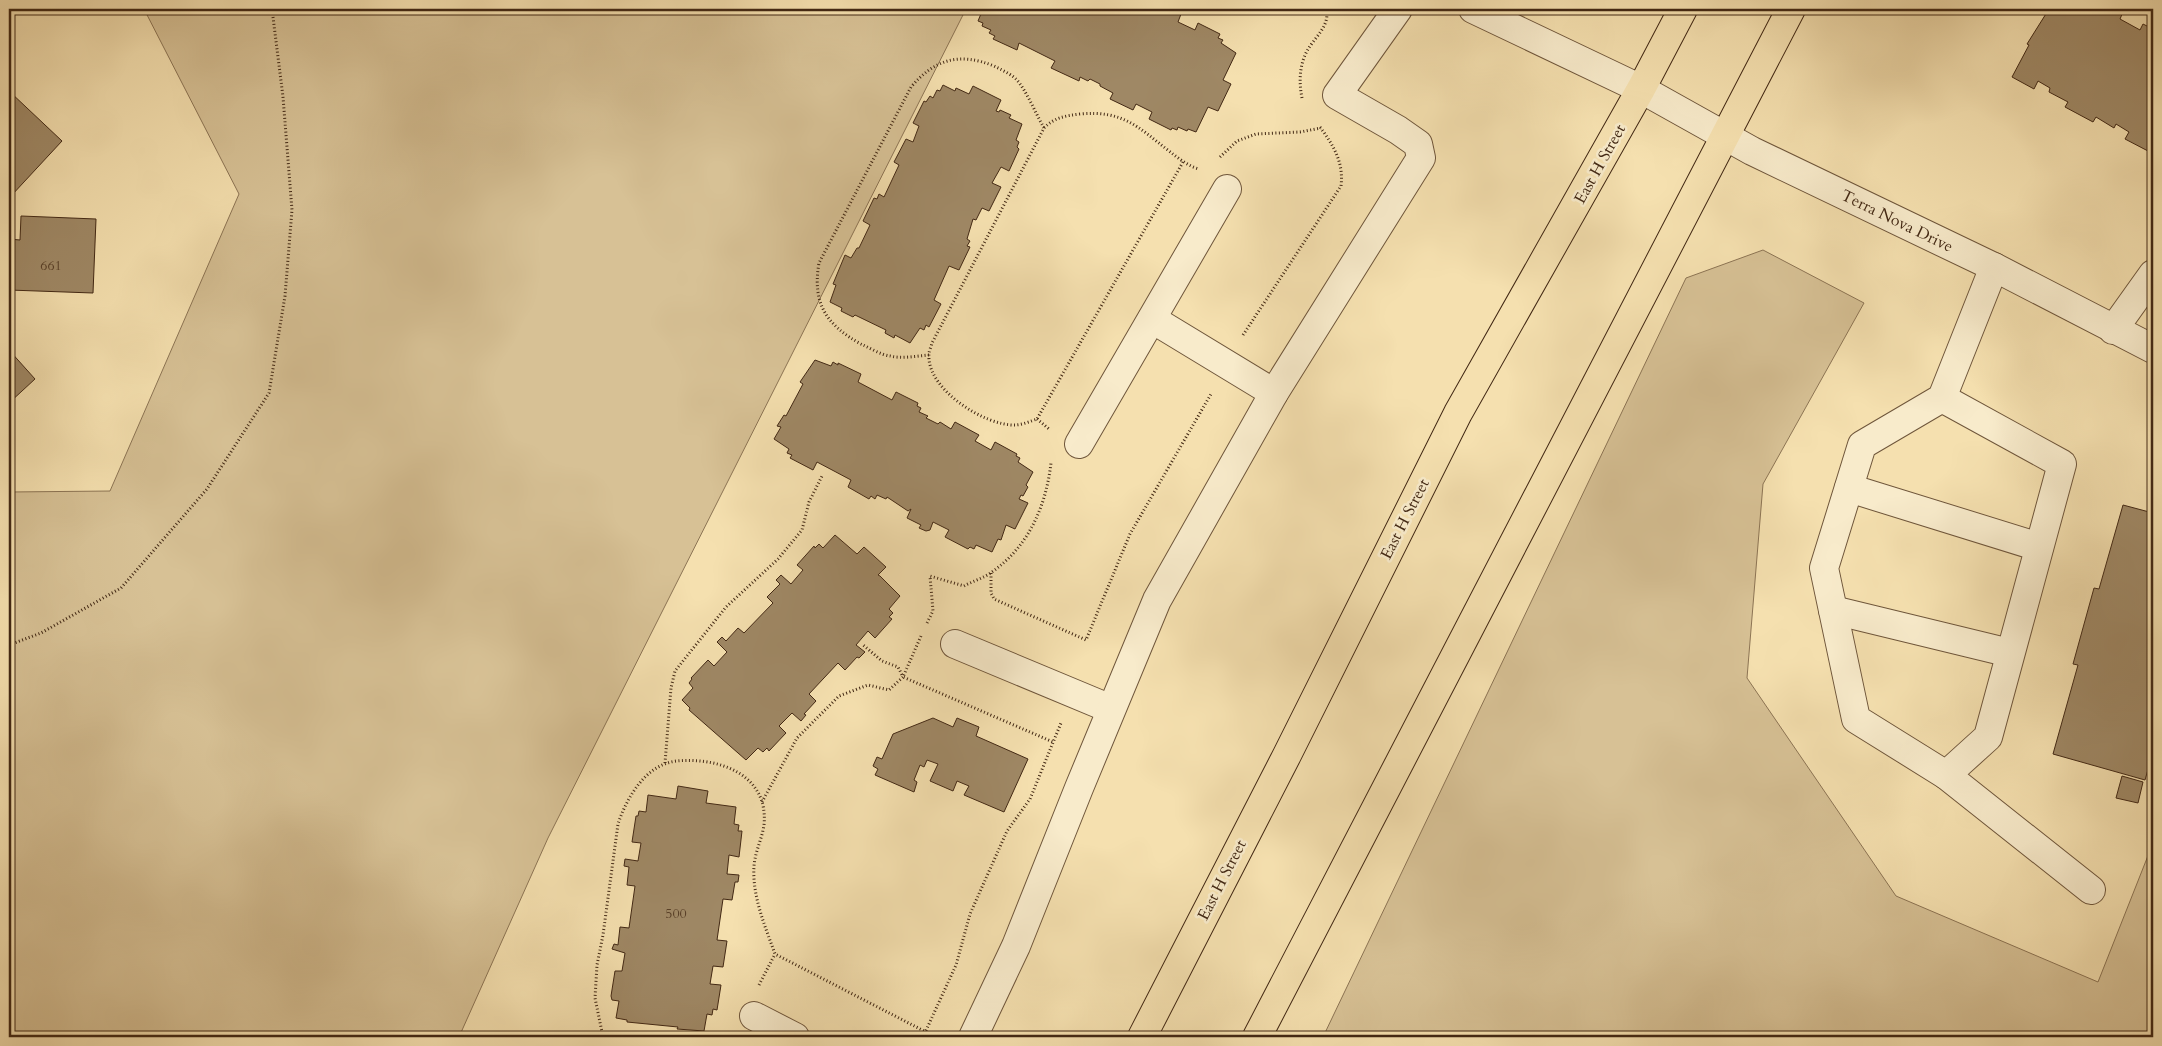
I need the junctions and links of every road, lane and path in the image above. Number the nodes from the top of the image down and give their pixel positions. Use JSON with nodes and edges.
{"nodes":[{"id":1,"x":272,"y":9,"type":"edge"},
{"id":2,"x":1326,"y":9,"type":"edge"},
{"id":3,"x":1398,"y":9,"type":"edge"},
{"id":4,"x":1473,"y":9,"type":"edge"},
{"id":5,"x":1683,"y":9,"type":"edge"},
{"id":6,"x":1791,"y":9,"type":"edge"},
{"id":7,"x":1642,"y":89,"type":"junction"},
{"id":8,"x":1306,"y":107,"type":"dead end"},
{"id":9,"x":1316,"y":122,"type":"dead end"},
{"id":10,"x":1044,"y":128,"type":"junction"},
{"id":11,"x":1321,"y":128,"type":"junction"},
{"id":12,"x":1725,"y":137,"type":"junction"},
{"id":13,"x":1183,"y":162,"type":"junction"},
{"id":14,"x":1214,"y":163,"type":"dead end"},
{"id":15,"x":1203,"y":169,"type":"dead end"},
{"id":16,"x":1227,"y":189,"type":"dead end"},
{"id":17,"x":1994,"y":267,"type":"junction"},
{"id":18,"x":2153,"y":274,"type":"edge"},
{"id":19,"x":1152,"y":319,"type":"junction"},
{"id":20,"x":2113,"y":330,"type":"junction"},
{"id":21,"x":1240,"y":339,"type":"dead end"},
{"id":22,"x":2153,"y":349,"type":"edge"},
{"id":23,"x":928,"y":355,"type":"junction"},
{"id":24,"x":1211,"y":393,"type":"dead end"},
{"id":25,"x":1274,"y":393,"type":"junction"},
{"id":26,"x":1942,"y":398,"type":"junction"},
{"id":27,"x":1038,"y":419,"type":"junction"},
{"id":28,"x":1053,"y":432,"type":"dead end"},
{"id":29,"x":1079,"y":444,"type":"dead end"},
{"id":30,"x":1051,"y":460,"type":"dead end"},
{"id":31,"x":822,"y":476,"type":"dead end"},
{"id":32,"x":1849,"y":488,"type":"junction"},
{"id":33,"x":2040,"y":547,"type":"junction"},
{"id":34,"x":991,"y":573,"type":"junction"},
{"id":35,"x":1833,"y":610,"type":"junction"},
{"id":36,"x":862,"y":644,"type":"dead end"},
{"id":37,"x":955,"y":644,"type":"dead end"},
{"id":38,"x":9,"y":645,"type":"edge"},
{"id":39,"x":2010,"y":653,"type":"junction"},
{"id":40,"x":902,"y":677,"type":"junction"},
{"id":41,"x":1111,"y":709,"type":"junction"},
{"id":42,"x":1063,"y":717,"type":"dead end"},
{"id":43,"x":1053,"y":742,"type":"junction"},
{"id":44,"x":665,"y":762,"type":"junction"},
{"id":45,"x":1946,"y":776,"type":"junction"},
{"id":46,"x":762,"y":802,"type":"junction"},
{"id":47,"x":2091,"y":890,"type":"dead end"},
{"id":48,"x":754,"y":1016,"type":"dead end"},
{"id":49,"x":926,"y":1032,"type":"junction"},
{"id":50,"x":603,"y":1037,"type":"edge"},
{"id":51,"x":795,"y":1037,"type":"edge"},
{"id":52,"x":923,"y":1037,"type":"edge"},
{"id":53,"x":973,"y":1037,"type":"edge"},
{"id":54,"x":1142,"y":1037,"type":"edge"},
{"id":55,"x":1257,"y":1037,"type":"edge"}],
"edges":[{"from":1,"to":38,"type":"path"},
{"from":2,"to":8,"type":"path"},
{"from":3,"to":25,"type":"street"},
{"from":4,"to":7,"type":"street","name":"Terra Nova Drive"},
{"from":5,"to":7,"type":"main road","name":"East H Street"},
{"from":6,"to":12,"type":"main road"},
{"from":7,"to":12,"type":"street","name":"Terra Nova Drive"},
{"from":7,"to":54,"type":"main road","name":"East H Street"},
{"from":9,"to":11,"type":"path"},
{"from":10,"to":13,"type":"path"},
{"from":10,"to":23,"type":"path"},
{"from":10,"to":23,"type":"path"},
{"from":11,"to":14,"type":"path"},
{"from":11,"to":21,"type":"path"},
{"from":12,"to":17,"type":"street","name":"Terra Nova Drive"},
{"from":12,"to":55,"type":"main road"},
{"from":13,"to":15,"type":"path"},
{"from":13,"to":27,"type":"path"},
{"from":16,"to":19,"type":"street"},
{"from":17,"to":20,"type":"street","name":"Terra Nova Drive"},
{"from":17,"to":26,"type":"street"},
{"from":18,"to":20,"type":"street"},
{"from":19,"to":25,"type":"street"},
{"from":19,"to":29,"type":"street"},
{"from":20,"to":22,"type":"street","name":"Terra Nova Drive"},
{"from":23,"to":27,"type":"path"},
{"from":24,"to":34,"type":"path"},
{"from":25,"to":41,"type":"street"},
{"from":26,"to":32,"type":"street"},
{"from":26,"to":33,"type":"street"},
{"from":27,"to":28,"type":"path"},
{"from":30,"to":34,"type":"path"},
{"from":31,"to":44,"type":"path"},
{"from":32,"to":33,"type":"street"},
{"from":32,"to":35,"type":"street"},
{"from":33,"to":39,"type":"street"},
{"from":34,"to":40,"type":"path"},
{"from":35,"to":39,"type":"street"},
{"from":35,"to":45,"type":"street"},
{"from":36,"to":40,"type":"path"},
{"from":37,"to":41,"type":"street"},
{"from":39,"to":45,"type":"street"},
{"from":40,"to":43,"type":"path"},
{"from":40,"to":46,"type":"path"},
{"from":41,"to":53,"type":"street"},
{"from":42,"to":43,"type":"path"},
{"from":43,"to":49,"type":"path"},
{"from":44,"to":46,"type":"path"},
{"from":44,"to":50,"type":"path"},
{"from":45,"to":47,"type":"street"},
{"from":46,"to":49,"type":"path"},
{"from":48,"to":51,"type":"street"},
{"from":49,"to":52,"type":"path"}]}
